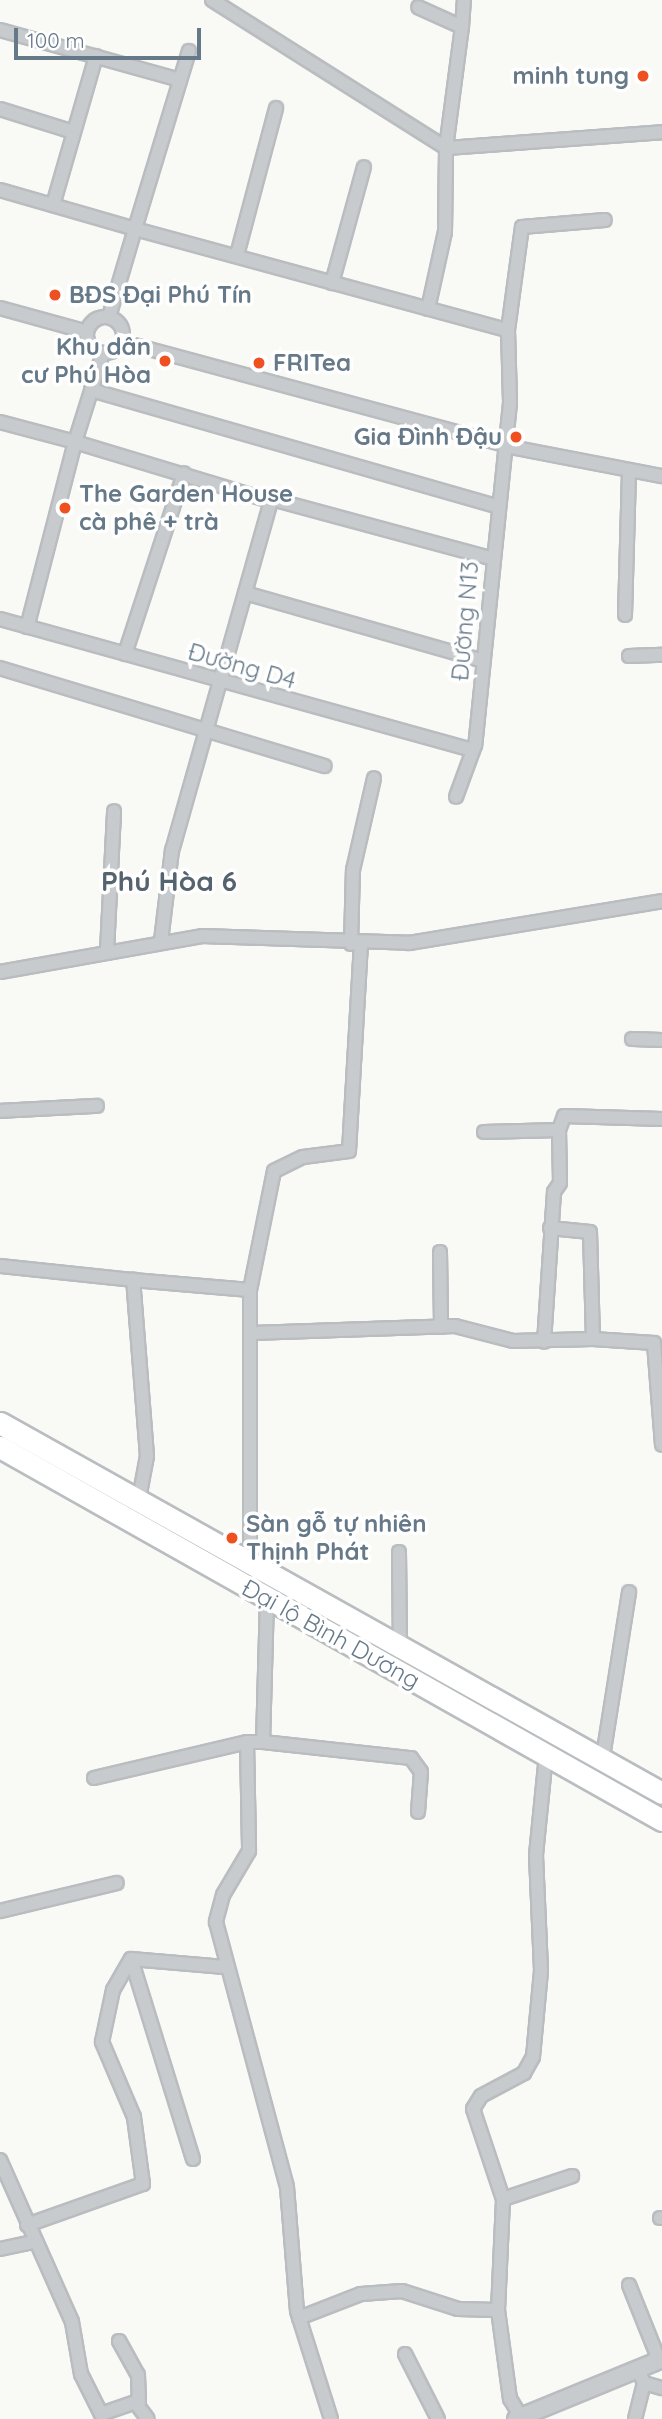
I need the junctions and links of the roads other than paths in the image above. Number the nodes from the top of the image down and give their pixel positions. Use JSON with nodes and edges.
{"nodes":[{"id":1,"x":212,"y":0,"type":"edge"},
{"id":2,"x":464,"y":0,"type":"edge"},
{"id":3,"x":418,"y":7,"type":"dead end"},
{"id":4,"x":462,"y":27,"type":"junction"},
{"id":5,"x":0,"y":30,"type":"edge"},
{"id":6,"x":189,"y":51,"type":"dead end"},
{"id":7,"x":96,"y":56,"type":"junction"},
{"id":8,"x":180,"y":80,"type":"junction"},
{"id":9,"x":276,"y":108,"type":"dead end"},
{"id":10,"x":0,"y":109,"type":"edge"},
{"id":11,"x":74,"y":132,"type":"junction"},
{"id":12,"x":662,"y":132,"type":"edge"},
{"id":13,"x":446,"y":148,"type":"junction"},
{"id":14,"x":364,"y":167,"type":"dead end"},
{"id":15,"x":0,"y":190,"type":"edge"},
{"id":16,"x":53,"y":205,"type":"junction"},
{"id":17,"x":605,"y":220,"type":"dead end"},
{"id":18,"x":135,"y":229,"type":"junction"},
{"id":19,"x":237,"y":255,"type":"junction"},
{"id":20,"x":332,"y":283,"type":"junction"},
{"id":21,"x":0,"y":308,"type":"edge"},
{"id":22,"x":428,"y":309,"type":"junction"},
{"id":23,"x":109,"y":317,"type":"junction"},
{"id":24,"x":508,"y":330,"type":"junction"},
{"id":25,"x":87,"y":332,"type":"junction"},
{"id":26,"x":123,"y":342,"type":"junction"},
{"id":27,"x":103,"y":353,"type":"junction"},
{"id":28,"x":91,"y":390,"type":"junction"},
{"id":29,"x":0,"y":422,"type":"edge"},
{"id":30,"x":75,"y":442,"type":"junction"},
{"id":31,"x":506,"y":446,"type":"junction"},
{"id":32,"x":628,"y":470,"type":"junction"},
{"id":33,"x":184,"y":474,"type":"junction"},
{"id":34,"x":662,"y":476,"type":"edge"},
{"id":35,"x":268,"y":498,"type":"junction"},
{"id":36,"x":498,"y":507,"type":"junction"},
{"id":37,"x":491,"y":558,"type":"junction"},
{"id":38,"x":245,"y":593,"type":"junction"},
{"id":39,"x":625,"y":615,"type":"dead end"},
{"id":40,"x":0,"y":619,"type":"edge"},
{"id":41,"x":27,"y":627,"type":"junction"},
{"id":42,"x":125,"y":654,"type":"junction"},
{"id":43,"x":662,"y":655,"type":"edge"},
{"id":44,"x":629,"y":656,"type":"dead end"},
{"id":45,"x":484,"y":661,"type":"junction"},
{"id":46,"x":0,"y":668,"type":"edge"},
{"id":47,"x":219,"y":681,"type":"junction"},
{"id":48,"x":204,"y":733,"type":"junction"},
{"id":49,"x":473,"y":750,"type":"junction"},
{"id":50,"x":325,"y":766,"type":"dead end"},
{"id":51,"x":374,"y":778,"type":"dead end"},
{"id":52,"x":456,"y":797,"type":"dead end"},
{"id":53,"x":114,"y":811,"type":"dead end"},
{"id":54,"x":662,"y":901,"type":"edge"},
{"id":55,"x":160,"y":941,"type":"junction"},
{"id":56,"x":356,"y":944,"type":"junction"},
{"id":57,"x":107,"y":951,"type":"junction"},
{"id":58,"x":0,"y":972,"type":"edge"},
{"id":59,"x":632,"y":1039,"type":"dead end"},
{"id":60,"x":662,"y":1040,"type":"edge"},
{"id":61,"x":97,"y":1106,"type":"dead end"},
{"id":62,"x":0,"y":1111,"type":"edge"},
{"id":63,"x":662,"y":1119,"type":"edge"},
{"id":64,"x":559,"y":1130,"type":"junction"},
{"id":65,"x":484,"y":1132,"type":"dead end"},
{"id":66,"x":550,"y":1228,"type":"junction"},
{"id":67,"x":440,"y":1252,"type":"dead end"},
{"id":68,"x":0,"y":1266,"type":"edge"},
{"id":69,"x":133,"y":1280,"type":"junction"},
{"id":70,"x":250,"y":1290,"type":"junction"},
{"id":71,"x":441,"y":1327,"type":"junction"},
{"id":72,"x":252,"y":1333,"type":"junction"},
{"id":73,"x":593,"y":1339,"type":"junction"},
{"id":74,"x":544,"y":1342,"type":"junction"},
{"id":75,"x":0,"y":1423,"type":"edge"},
{"id":76,"x":662,"y":1445,"type":"edge"},
{"id":77,"x":0,"y":1447,"type":"edge"},
{"id":78,"x":138,"y":1504,"type":"junction"},
{"id":79,"x":399,"y":1552,"type":"dead end"},
{"id":80,"x":250,"y":1567,"type":"junction"},
{"id":81,"x":629,"y":1592,"type":"dead end"},
{"id":82,"x":267,"y":1599,"type":"junction"},
{"id":83,"x":400,"y":1651,"type":"junction"},
{"id":84,"x":247,"y":1742,"type":"junction"},
{"id":85,"x":262,"y":1742,"type":"junction"},
{"id":86,"x":546,"y":1755,"type":"junction"},
{"id":87,"x":602,"y":1764,"type":"junction"},
{"id":88,"x":94,"y":1778,"type":"dead end"},
{"id":89,"x":662,"y":1793,"type":"edge"},
{"id":90,"x":418,"y":1812,"type":"dead end"},
{"id":91,"x":662,"y":1820,"type":"edge"},
{"id":92,"x":117,"y":1884,"type":"dead end"},
{"id":93,"x":0,"y":1912,"type":"edge"},
{"id":94,"x":131,"y":1959,"type":"junction"},
{"id":95,"x":225,"y":1967,"type":"junction"},
{"id":96,"x":193,"y":2159,"type":"dead end"},
{"id":97,"x":0,"y":2160,"type":"edge"},
{"id":98,"x":572,"y":2176,"type":"dead end"},
{"id":99,"x":503,"y":2199,"type":"junction"},
{"id":100,"x":27,"y":2225,"type":"junction"},
{"id":101,"x":32,"y":2242,"type":"junction"},
{"id":102,"x":0,"y":2249,"type":"edge"},
{"id":103,"x":629,"y":2285,"type":"dead end"},
{"id":104,"x":498,"y":2310,"type":"junction"},
{"id":105,"x":299,"y":2318,"type":"junction"},
{"id":106,"x":119,"y":2342,"type":"dead end"},
{"id":107,"x":405,"y":2354,"type":"dead end"},
{"id":108,"x":660,"y":2360,"type":"edge"},
{"id":109,"x":641,"y":2376,"type":"junction"},
{"id":110,"x":662,"y":2388,"type":"edge"},
{"id":111,"x":139,"y":2403,"type":"junction"},
{"id":112,"x":98,"y":2416,"type":"edge"},
{"id":113,"x":518,"y":2418,"type":"edge"},
{"id":114,"x":148,"y":2419,"type":"edge"},
{"id":115,"x":331,"y":2419,"type":"edge"},
{"id":116,"x":438,"y":2419,"type":"edge"},
{"id":117,"x":635,"y":2419,"type":"edge"}],
"edges":[{"from":1,"to":13,"type":"street"},
{"from":2,"to":4,"type":"street"},
{"from":3,"to":4,"type":"street"},
{"from":4,"to":13,"type":"street"},
{"from":5,"to":7,"type":"street"},
{"from":6,"to":8,"type":"street"},
{"from":7,"to":8,"type":"street"},
{"from":7,"to":11,"type":"street"},
{"from":8,"to":18,"type":"street"},
{"from":9,"to":19,"type":"street"},
{"from":10,"to":11,"type":"street"},
{"from":11,"to":16,"type":"street"},
{"from":12,"to":13,"type":"street"},
{"from":13,"to":22,"type":"street"},
{"from":14,"to":20,"type":"street"},
{"from":15,"to":16,"type":"street"},
{"from":16,"to":18,"type":"street"},
{"from":17,"to":24,"type":"street","name":"Đường N13"},
{"from":18,"to":19,"type":"street"},
{"from":18,"to":23,"type":"street"},
{"from":19,"to":20,"type":"street"},
{"from":20,"to":22,"type":"street"},
{"from":21,"to":25,"type":"street"},
{"from":22,"to":24,"type":"street"},
{"from":23,"to":25,"type":"street"},
{"from":23,"to":26,"type":"street"},
{"from":24,"to":31,"type":"street","name":"Đường N13"},
{"from":25,"to":27,"type":"street"},
{"from":26,"to":27,"type":"street"},
{"from":26,"to":31,"type":"street"},
{"from":27,"to":28,"type":"street"},
{"from":28,"to":30,"type":"street"},
{"from":28,"to":36,"type":"street"},
{"from":29,"to":30,"type":"street"},
{"from":30,"to":33,"type":"street"},
{"from":30,"to":41,"type":"street"},
{"from":31,"to":32,"type":"street"},
{"from":31,"to":36,"type":"street","name":"Đường N13"},
{"from":32,"to":34,"type":"street"},
{"from":32,"to":39,"type":"street"},
{"from":33,"to":35,"type":"street"},
{"from":33,"to":42,"type":"street"},
{"from":35,"to":37,"type":"street"},
{"from":35,"to":38,"type":"street"},
{"from":36,"to":37,"type":"street","name":"Đường N13"},
{"from":37,"to":45,"type":"street","name":"Đường N13"},
{"from":38,"to":45,"type":"street"},
{"from":38,"to":47,"type":"street"},
{"from":40,"to":41,"type":"street","name":"Đường D4"},
{"from":41,"to":42,"type":"street","name":"Đường D4"},
{"from":42,"to":47,"type":"street","name":"Đường D4"},
{"from":43,"to":44,"type":"street"},
{"from":45,"to":49,"type":"street","name":"Đường N13"},
{"from":46,"to":48,"type":"street"},
{"from":47,"to":48,"type":"street"},
{"from":47,"to":49,"type":"street","name":"Đường D4"},
{"from":48,"to":50,"type":"street"},
{"from":48,"to":55,"type":"street"},
{"from":49,"to":52,"type":"street","name":"Đường N13"},
{"from":51,"to":56,"type":"street"},
{"from":53,"to":57,"type":"street"},
{"from":54,"to":56,"type":"street"},
{"from":55,"to":56,"type":"street"},
{"from":55,"to":57,"type":"street"},
{"from":56,"to":70,"type":"street"},
{"from":57,"to":58,"type":"street"},
{"from":59,"to":60,"type":"street"},
{"from":61,"to":62,"type":"street"},
{"from":63,"to":64,"type":"street"},
{"from":64,"to":65,"type":"street"},
{"from":64,"to":66,"type":"street"},
{"from":66,"to":73,"type":"street"},
{"from":66,"to":74,"type":"street"},
{"from":67,"to":71,"type":"street"},
{"from":68,"to":69,"type":"street"},
{"from":69,"to":70,"type":"street"},
{"from":69,"to":78,"type":"street"},
{"from":70,"to":72,"type":"street"},
{"from":71,"to":72,"type":"street"},
{"from":71,"to":74,"type":"street"},
{"from":72,"to":80,"type":"street"},
{"from":73,"to":74,"type":"street"},
{"from":73,"to":76,"type":"street"},
{"from":75,"to":78,"type":"highway","name":"Đại lộ Bình Dương"},
{"from":77,"to":82,"type":"highway","name":"Đại lộ Bình Dương"},
{"from":78,"to":80,"type":"highway","name":"Đại lộ Bình Dương"},
{"from":79,"to":83,"type":"street"},
{"from":80,"to":83,"type":"highway","name":"Đại lộ Bình Dương"},
{"from":81,"to":87,"type":"street"},
{"from":82,"to":85,"type":"street"},
{"from":82,"to":86,"type":"highway","name":"Đại lộ Bình Dương"},
{"from":83,"to":87,"type":"highway","name":"Đại lộ Bình Dương"},
{"from":84,"to":85,"type":"street"},
{"from":84,"to":88,"type":"street"},
{"from":84,"to":95,"type":"street"},
{"from":85,"to":90,"type":"street"},
{"from":86,"to":91,"type":"highway","name":"Đại lộ Bình Dương"},
{"from":86,"to":99,"type":"street"},
{"from":87,"to":89,"type":"highway","name":"Đại lộ Bình Dương"},
{"from":92,"to":93,"type":"street"},
{"from":94,"to":95,"type":"street"},
{"from":94,"to":96,"type":"street"},
{"from":94,"to":100,"type":"street"},
{"from":95,"to":105,"type":"street"},
{"from":97,"to":100,"type":"street"},
{"from":98,"to":99,"type":"street"},
{"from":99,"to":104,"type":"street"},
{"from":100,"to":101,"type":"street"},
{"from":101,"to":102,"type":"street"},
{"from":101,"to":112,"type":"street"},
{"from":103,"to":108,"type":"street"},
{"from":104,"to":105,"type":"street"},
{"from":104,"to":113,"type":"street"},
{"from":105,"to":115,"type":"street"},
{"from":106,"to":111,"type":"street"},
{"from":107,"to":116,"type":"street"},
{"from":108,"to":109,"type":"street"},
{"from":109,"to":110,"type":"street"},
{"from":109,"to":113,"type":"street"},
{"from":109,"to":117,"type":"street"},
{"from":111,"to":112,"type":"street"},
{"from":111,"to":114,"type":"street"}]}
